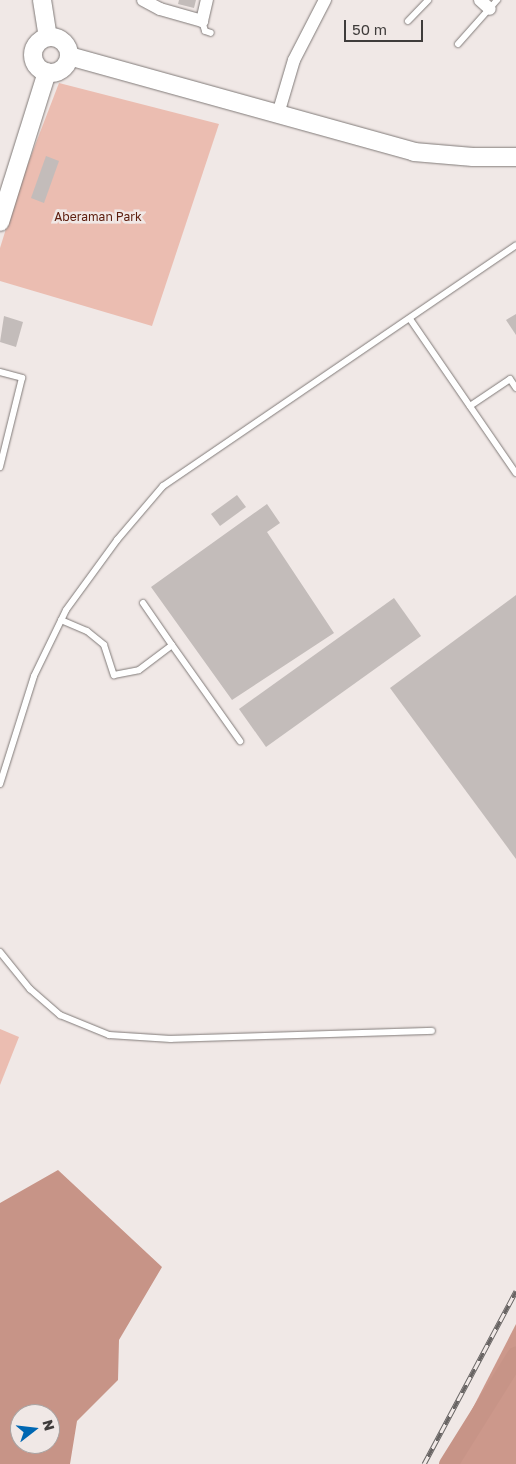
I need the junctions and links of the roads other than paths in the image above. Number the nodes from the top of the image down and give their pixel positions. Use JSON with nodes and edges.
{"nodes":[{"id":1,"x":42,"y":0,"type":"edge"},
{"id":2,"x":143,"y":0,"type":"edge"},
{"id":3,"x":208,"y":0,"type":"edge"},
{"id":4,"x":325,"y":0,"type":"edge"},
{"id":5,"x":428,"y":0,"type":"edge"},
{"id":6,"x":480,"y":0,"type":"edge"},
{"id":7,"x":494,"y":4,"type":"edge"},
{"id":8,"x":202,"y":21,"type":"junction"},
{"id":9,"x":408,"y":21,"type":"dead end"},
{"id":10,"x":211,"y":33,"type":"dead end"},
{"id":11,"x":48,"y":37,"type":"junction"},
{"id":12,"x":458,"y":44,"type":"dead end"},
{"id":13,"x":69,"y":56,"type":"junction"},
{"id":14,"x":47,"y":72,"type":"junction"},
{"id":15,"x":278,"y":114,"type":"junction"},
{"id":16,"x":516,"y":157,"type":"edge"},
{"id":17,"x":0,"y":222,"type":"edge"},
{"id":18,"x":516,"y":245,"type":"edge"},
{"id":19,"x":410,"y":319,"type":"junction"},
{"id":20,"x":0,"y":372,"type":"edge"},
{"id":21,"x":516,"y":388,"type":"edge"},
{"id":22,"x":470,"y":406,"type":"junction"},
{"id":23,"x":0,"y":467,"type":"edge"},
{"id":24,"x":516,"y":473,"type":"edge"},
{"id":25,"x":142,"y":603,"type":"dead end"},
{"id":26,"x":61,"y":620,"type":"junction"},
{"id":27,"x":172,"y":644,"type":"junction"},
{"id":28,"x":240,"y":741,"type":"dead end"},
{"id":29,"x":0,"y":784,"type":"edge"},
{"id":30,"x":0,"y":952,"type":"edge"},
{"id":31,"x":432,"y":1031,"type":"dead end"}],
"edges":[{"from":1,"to":11,"type":"main road"},
{"from":2,"to":8,"type":"street"},
{"from":3,"to":8,"type":"street"},
{"from":4,"to":15,"type":"street"},
{"from":5,"to":9,"type":"lane"},
{"from":6,"to":7,"type":"street"},
{"from":7,"to":12,"type":"lane"},
{"from":8,"to":10,"type":"lane"},
{"from":11,"to":13,"type":"main road"},
{"from":11,"to":14,"type":"main road"},
{"from":13,"to":14,"type":"main road"},
{"from":13,"to":15,"type":"main road"},
{"from":14,"to":17,"type":"main road"},
{"from":15,"to":16,"type":"main road"},
{"from":18,"to":19,"type":"lane"},
{"from":19,"to":22,"type":"lane"},
{"from":19,"to":26,"type":"lane"},
{"from":20,"to":23,"type":"lane"},
{"from":21,"to":22,"type":"lane"},
{"from":22,"to":24,"type":"lane"},
{"from":25,"to":27,"type":"lane"},
{"from":26,"to":27,"type":"lane"},
{"from":26,"to":29,"type":"lane"},
{"from":27,"to":28,"type":"lane"},
{"from":30,"to":31,"type":"lane"}]}
